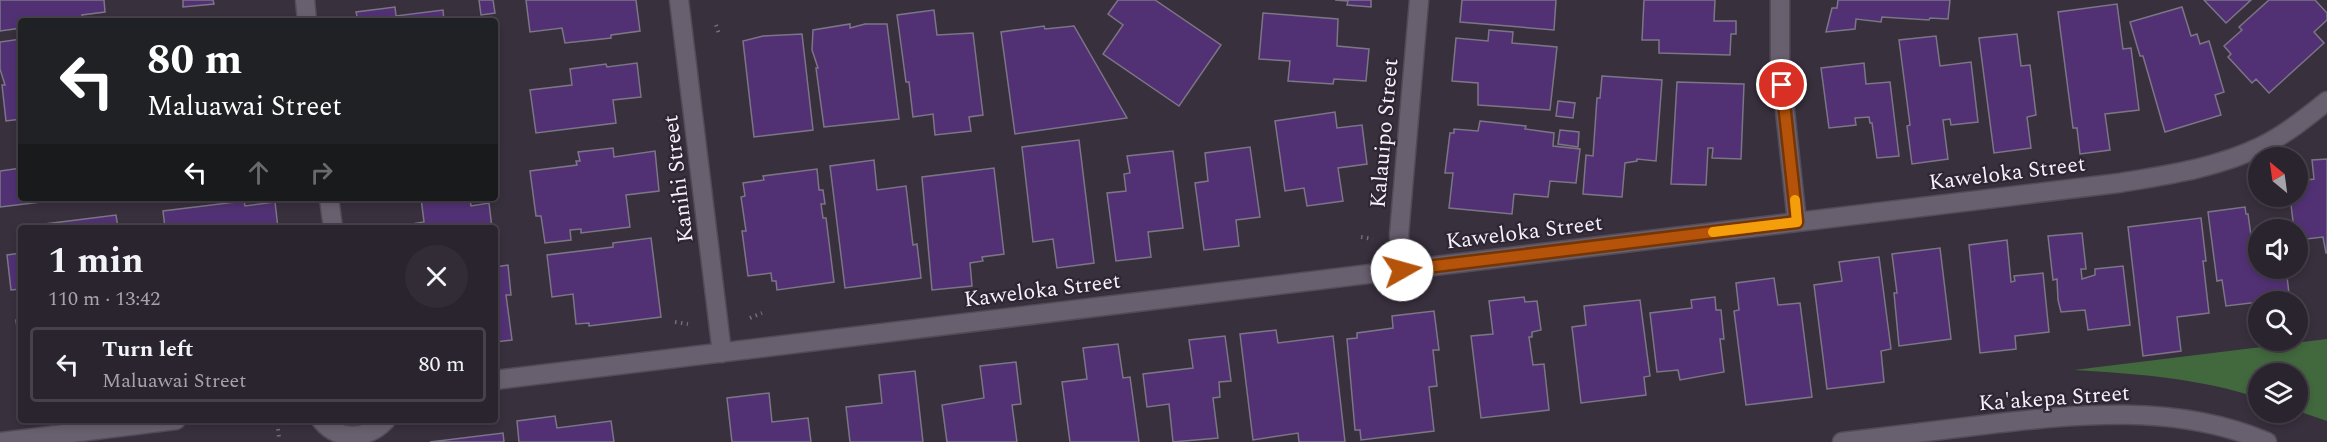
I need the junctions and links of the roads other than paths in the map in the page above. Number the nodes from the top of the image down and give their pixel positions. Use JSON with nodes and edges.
{"nodes":[{"id":1,"x":305,"y":0,"type":"edge"},
{"id":2,"x":680,"y":0,"type":"edge"},
{"id":3,"x":1419,"y":0,"type":"edge"},
{"id":4,"x":1780,"y":0,"type":"edge"},
{"id":5,"x":307,"y":18,"type":"edge"},
{"id":6,"x":2327,"y":101,"type":"edge"},
{"id":7,"x":329,"y":201,"type":"edge"},
{"id":8,"x":1797,"y":222,"type":"junction"},
{"id":9,"x":333,"y":225,"type":"edge"},
{"id":10,"x":1402,"y":270,"type":"junction"},
{"id":11,"x":722,"y":353,"type":"junction"},
{"id":12,"x":498,"y":380,"type":"edge"},
{"id":13,"x":152,"y":423,"type":"edge"},
{"id":14,"x":323,"y":423,"type":"edge"},
{"id":15,"x":380,"y":430,"type":"edge"},
{"id":16,"x":339,"y":438,"type":"edge"},
{"id":17,"x":0,"y":442,"type":"edge"},
{"id":18,"x":1842,"y":442,"type":"edge"},
{"id":19,"x":2267,"y":442,"type":"edge"}],
"edges":[{"from":1,"to":5,"type":"street"},
{"from":2,"to":11,"type":"street","name":"Kanihi Street"},
{"from":3,"to":10,"type":"street","name":"Kalauipo Street"},
{"from":4,"to":8,"type":"street"},
{"from":6,"to":8,"type":"street","name":"Kaweloka Street"},
{"from":7,"to":9,"type":"street"},
{"from":8,"to":10,"type":"street","name":"Kaweloka Street"},
{"from":10,"to":11,"type":"street","name":"Kaweloka Street"},
{"from":11,"to":12,"type":"street","name":"Kaweloka Street"},
{"from":13,"to":17,"type":"street"},
{"from":14,"to":16,"type":"street"},
{"from":15,"to":16,"type":"street"},
{"from":18,"to":19,"type":"street","name":"Ka'akepa Street"}]}
